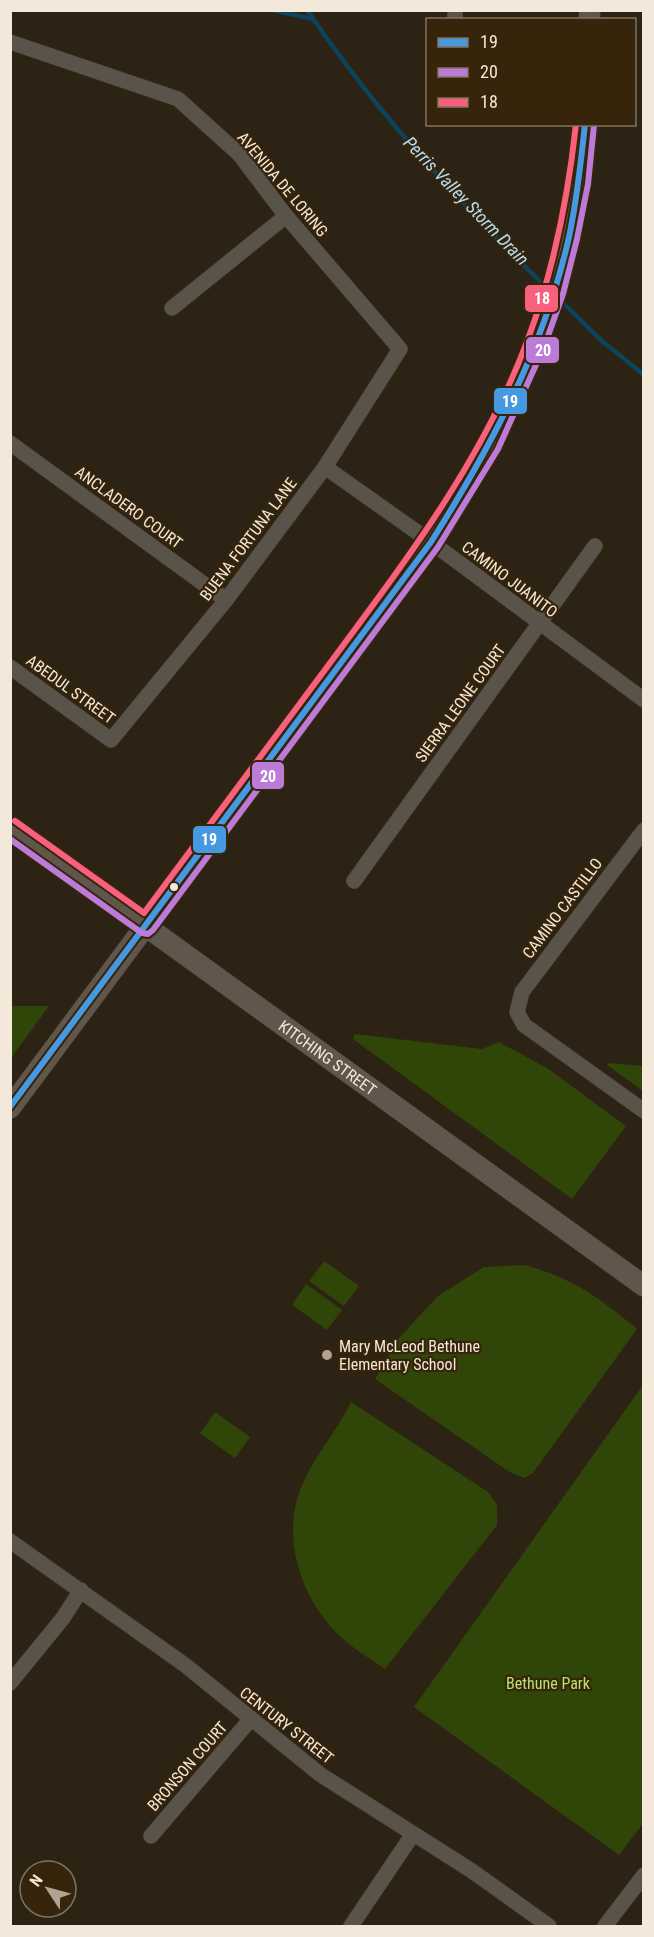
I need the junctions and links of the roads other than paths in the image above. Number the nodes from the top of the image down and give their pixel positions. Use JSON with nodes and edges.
{"nodes":[{"id":1,"x":10,"y":42,"type":"edge"},
{"id":2,"x":585,"y":126,"type":"edge"},
{"id":3,"x":286,"y":216,"type":"junction"},
{"id":4,"x":172,"y":308,"type":"dead end"},
{"id":5,"x":400,"y":349,"type":"joint"},
{"id":6,"x":10,"y":443,"type":"edge"},
{"id":7,"x":325,"y":467,"type":"junction"},
{"id":8,"x":430,"y":542,"type":"junction"},
{"id":9,"x":595,"y":546,"type":"dead end"},
{"id":10,"x":226,"y":600,"type":"junction"},
{"id":11,"x":540,"y":623,"type":"junction"},
{"id":12,"x":10,"y":667,"type":"edge"},
{"id":13,"x":644,"y":700,"type":"edge"},
{"id":14,"x":111,"y":740,"type":"joint"},
{"id":15,"x":10,"y":828,"type":"edge"},
{"id":16,"x":644,"y":830,"type":"edge"},
{"id":17,"x":354,"y":881,"type":"dead end"},
{"id":18,"x":146,"y":926,"type":"junction"},
{"id":19,"x":10,"y":1108,"type":"edge"},
{"id":20,"x":644,"y":1111,"type":"edge"},
{"id":21,"x":644,"y":1286,"type":"edge"},
{"id":22,"x":10,"y":1541,"type":"edge"},
{"id":23,"x":81,"y":1590,"type":"junction"},
{"id":24,"x":10,"y":1683,"type":"edge"},
{"id":25,"x":250,"y":1720,"type":"junction"},
{"id":26,"x":413,"y":1834,"type":"junction"},
{"id":27,"x":151,"y":1836,"type":"dead end"},
{"id":28,"x":644,"y":1875,"type":"edge"},
{"id":29,"x":351,"y":1926,"type":"edge"},
{"id":30,"x":549,"y":1926,"type":"edge"},
{"id":31,"x":605,"y":1926,"type":"edge"}],
"edges":[{"from":1,"to":3,"type":"street","name":"AVENIDA DE LORING"},
{"from":2,"to":8,"type":"street"},
{"from":3,"to":4,"type":"street"},
{"from":3,"to":5,"type":"street","name":"AVENIDA DE LORING"},
{"from":5,"to":7,"type":"street","name":"BUENA FORTUNA LANE"},
{"from":6,"to":10,"type":"street","name":"ANCLADERO COURT"},
{"from":7,"to":8,"type":"street","name":"CAMINO JUANITO"},
{"from":7,"to":10,"type":"street","name":"BUENA FORTUNA LANE"},
{"from":8,"to":11,"type":"street","name":"CAMINO JUANITO"},
{"from":8,"to":18,"type":"street"},
{"from":9,"to":11,"type":"street","name":"SIERRA LEONE COURT"},
{"from":10,"to":14,"type":"street","name":"BUENA FORTUNA LANE"},
{"from":11,"to":13,"type":"street","name":"CAMINO JUANITO"},
{"from":11,"to":17,"type":"street","name":"SIERRA LEONE COURT"},
{"from":12,"to":14,"type":"street","name":"ABEDUL STREET"},
{"from":15,"to":18,"type":"street","name":"KITCHING STREET"},
{"from":16,"to":20,"type":"street","name":"CAMINO CASTILLO"},
{"from":18,"to":19,"type":"street"},
{"from":18,"to":21,"type":"street","name":"KITCHING STREET"},
{"from":22,"to":23,"type":"street","name":"CENTURY STREET"},
{"from":23,"to":24,"type":"street"},
{"from":23,"to":25,"type":"street","name":"CENTURY STREET"},
{"from":25,"to":26,"type":"street","name":"CENTURY STREET"},
{"from":25,"to":27,"type":"street","name":"BRONSON COURT"},
{"from":26,"to":29,"type":"street"},
{"from":26,"to":30,"type":"street","name":"CENTURY STREET"},
{"from":28,"to":31,"type":"street"}]}
